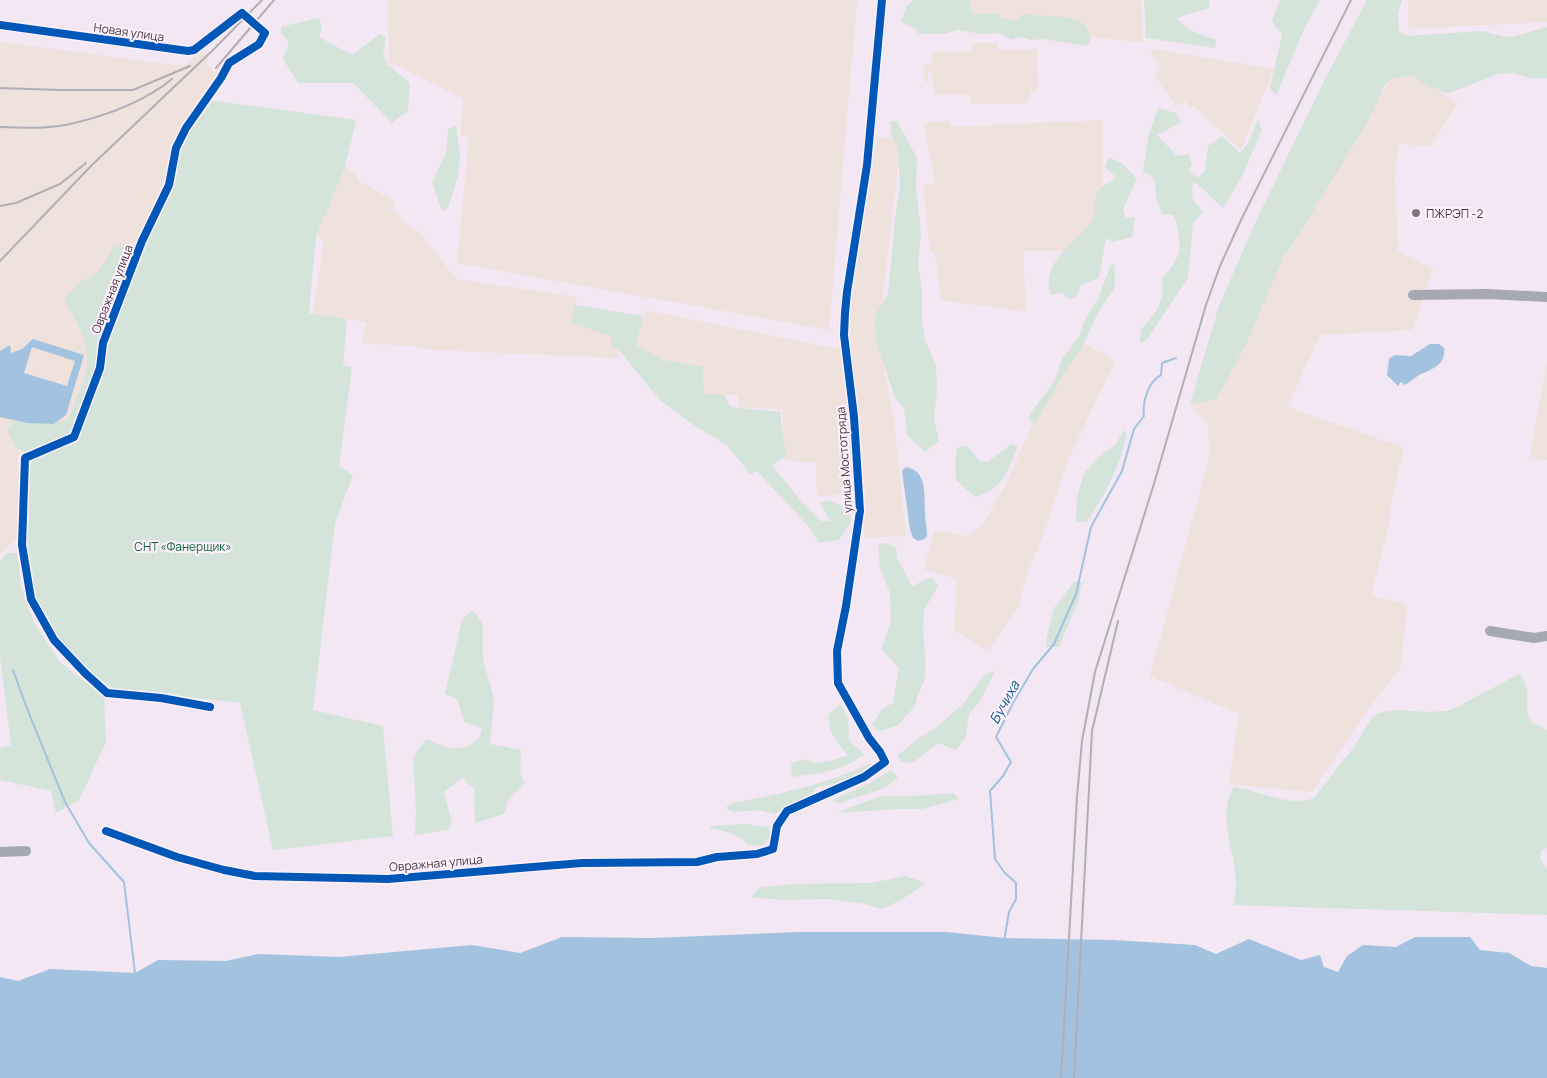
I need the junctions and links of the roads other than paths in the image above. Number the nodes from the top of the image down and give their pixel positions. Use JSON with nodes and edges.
{"nodes":[{"id":1,"x":882,"y":0,"type":"edge"},
{"id":2,"x":242,"y":13,"type":"joint"},
{"id":3,"x":0,"y":25,"type":"edge"},
{"id":4,"x":1413,"y":295,"type":"dead end"},
{"id":5,"x":1547,"y":297,"type":"edge"},
{"id":6,"x":1490,"y":631,"type":"dead end"},
{"id":7,"x":1547,"y":636,"type":"edge"},
{"id":8,"x":210,"y":706,"type":"dead end"},
{"id":9,"x":106,"y":831,"type":"dead end"},
{"id":10,"x":773,"y":849,"type":"joint"},
{"id":11,"x":26,"y":851,"type":"dead end"},
{"id":12,"x":0,"y":852,"type":"edge"}],
"edges":[{"from":1,"to":10,"type":"street","name":"улица Мостотряда"},
{"from":2,"to":3,"type":"street","name":"Новая улица"},
{"from":2,"to":8,"type":"street","name":"Овражная улица"},
{"from":4,"to":5,"type":"street"},
{"from":6,"to":7,"type":"street"},
{"from":9,"to":10,"type":"street","name":"Овражная улица"},
{"from":11,"to":12,"type":"street"}]}
